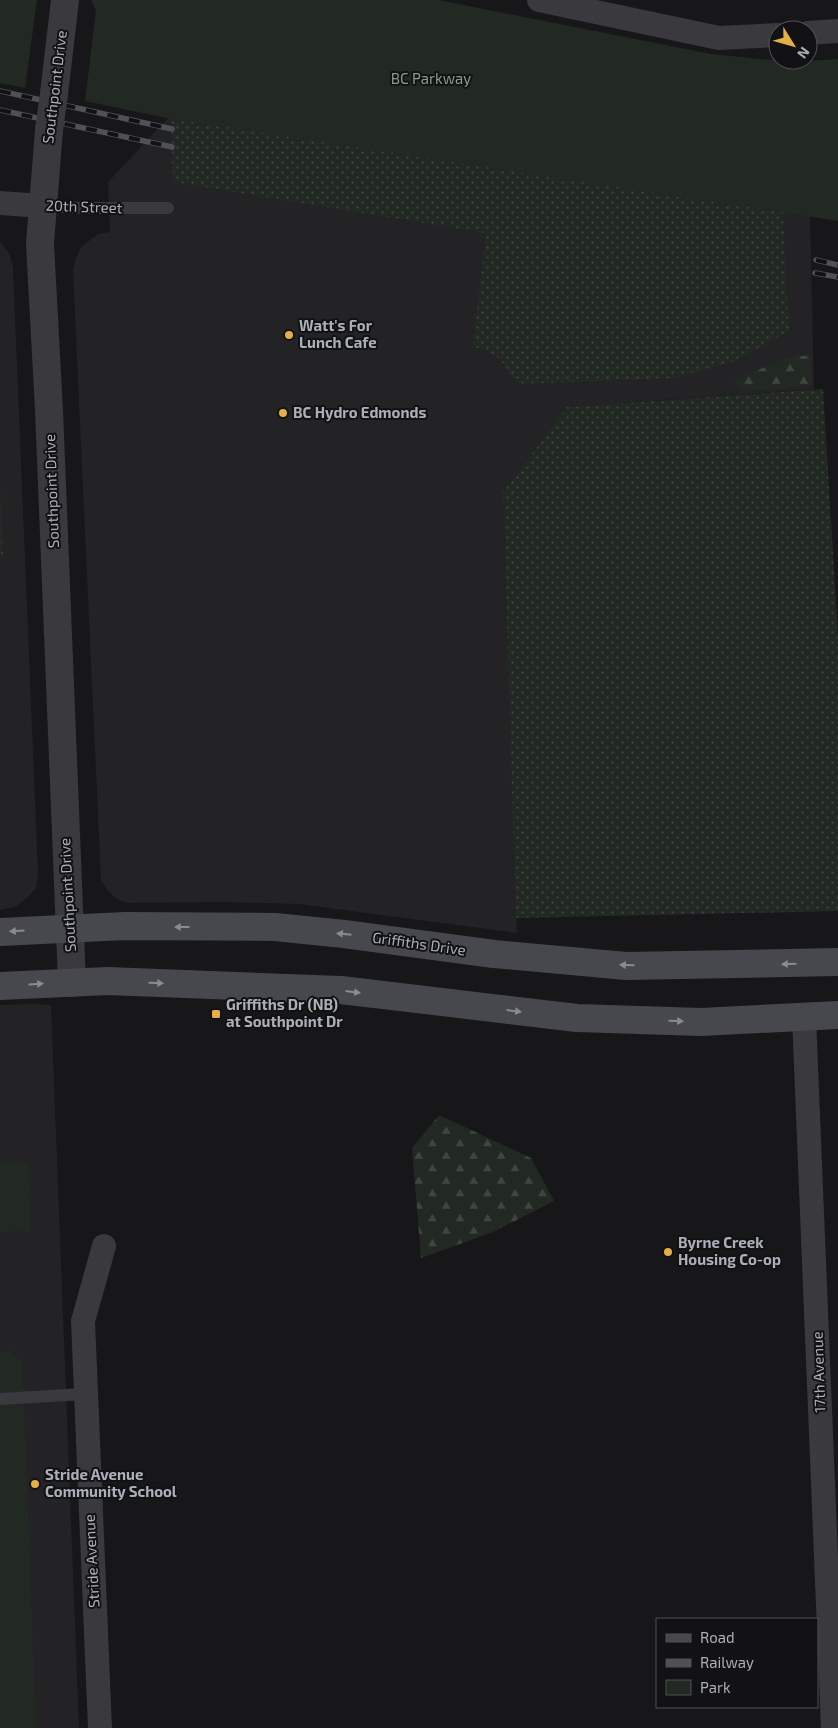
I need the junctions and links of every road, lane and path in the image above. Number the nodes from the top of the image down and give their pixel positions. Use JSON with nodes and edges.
{"nodes":[{"id":1,"x":65,"y":0,"type":"edge"},
{"id":2,"x":539,"y":0,"type":"edge"},
{"id":3,"x":838,"y":32,"type":"edge"},
{"id":4,"x":818,"y":33,"type":"edge"},
{"id":5,"x":768,"y":36,"type":"edge"},
{"id":6,"x":0,"y":203,"type":"edge"},
{"id":7,"x":42,"y":206,"type":"junction"},
{"id":8,"x":168,"y":208,"type":"dead end"},
{"id":9,"x":70,"y":929,"type":"junction"},
{"id":10,"x":0,"y":932,"type":"edge"},
{"id":11,"x":838,"y":962,"type":"edge"},
{"id":12,"x":72,"y":982,"type":"junction"},
{"id":13,"x":0,"y":986,"type":"edge"},
{"id":14,"x":838,"y":1015,"type":"edge"},
{"id":15,"x":804,"y":1017,"type":"junction"},
{"id":16,"x":104,"y":1246,"type":"dead end"},
{"id":17,"x":84,"y":1394,"type":"junction"},
{"id":18,"x":0,"y":1399,"type":"edge"},
{"id":19,"x":100,"y":1728,"type":"edge"},
{"id":20,"x":833,"y":1728,"type":"edge"}],
"edges":[{"from":1,"to":7,"type":"street","name":"Southpoint Drive","bridge":true},
{"from":2,"to":5,"type":"street"},
{"from":3,"to":4,"type":"street"},
{"from":6,"to":7,"type":"street","name":"20th Street"},
{"from":7,"to":8,"type":"lane","name":"20th Street"},
{"from":7,"to":9,"type":"street","name":"Southpoint Drive"},
{"from":9,"to":10,"type":"main road","name":"Griffiths Drive","one_way":true},
{"from":11,"to":9,"type":"main road","name":"Griffiths Drive","one_way":true},
{"from":9,"to":12,"type":"street","name":"Southpoint Drive"},
{"from":13,"to":12,"type":"main road","one_way":true},
{"from":12,"to":15,"type":"main road","one_way":true},
{"from":14,"to":15,"type":"main road"},
{"from":15,"to":20,"type":"street","name":"17th Avenue"},
{"from":16,"to":17,"type":"street","name":"Stride Avenue"},
{"from":17,"to":18,"type":"lane"},
{"from":17,"to":19,"type":"street","name":"Stride Avenue"}]}
